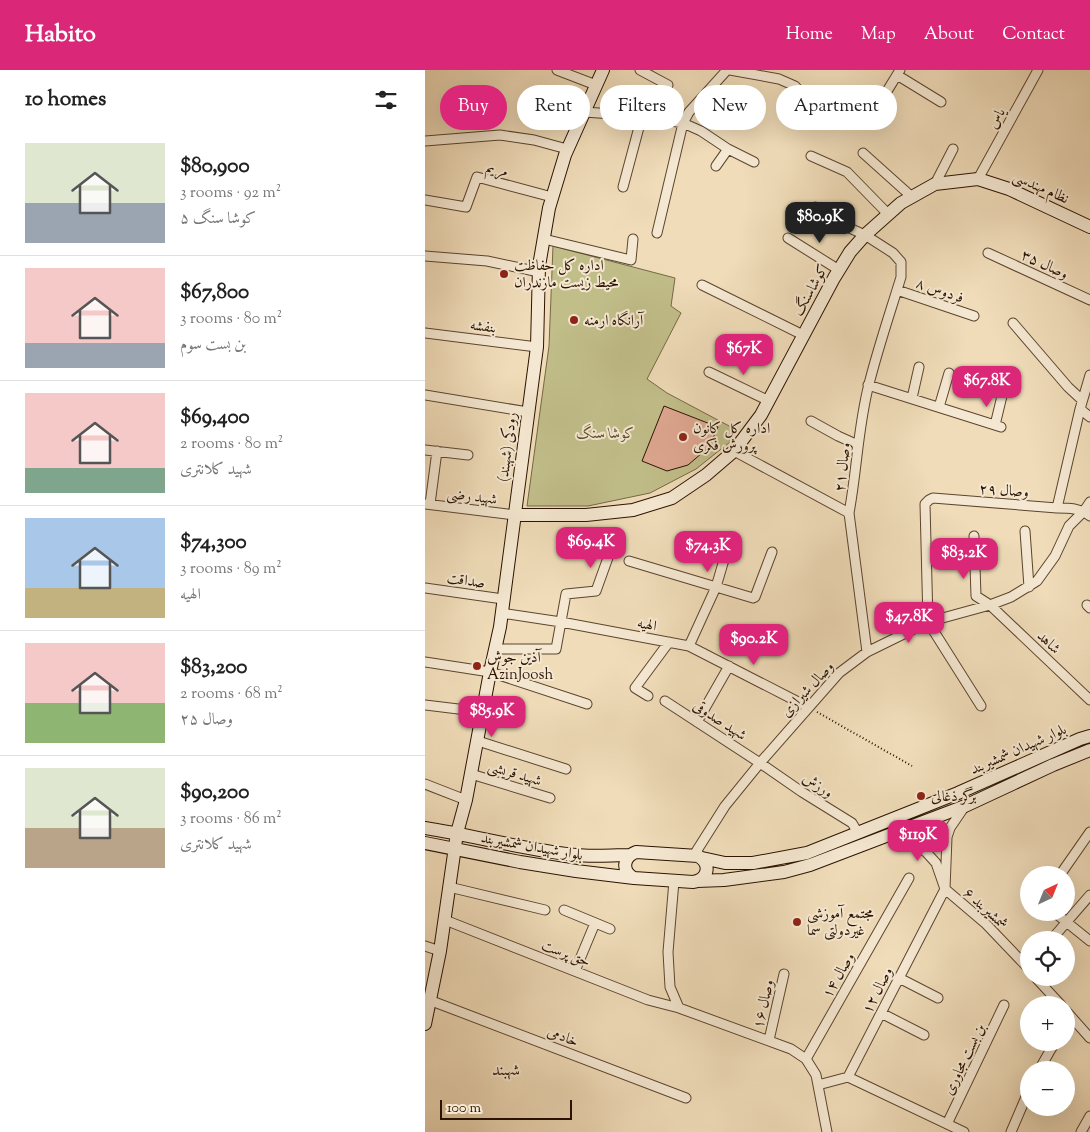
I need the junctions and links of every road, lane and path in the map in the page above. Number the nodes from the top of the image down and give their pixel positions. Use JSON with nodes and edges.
{"nodes":[{"id":1,"x":557,"y":70,"type":"edge"},
{"id":2,"x":603,"y":70,"type":"edge"},
{"id":3,"x":640,"y":70,"type":"edge"},
{"id":4,"x":728,"y":70,"type":"edge"},
{"id":5,"x":1038,"y":70,"type":"edge"},
{"id":6,"x":899,"y":72,"type":"edge"},
{"id":7,"x":596,"y":85,"type":"junction"},
{"id":8,"x":666,"y":85,"type":"edge"},
{"id":9,"x":793,"y":85,"type":"edge"},
{"id":10,"x":891,"y":85,"type":"edge"},
{"id":11,"x":590,"y":97,"type":"edge"},
{"id":12,"x":941,"y":102,"type":"dead end"},
{"id":13,"x":684,"y":120,"type":"edge"},
{"id":14,"x":684,"y":122,"type":"edge"},
{"id":15,"x":575,"y":130,"type":"edge"},
{"id":16,"x":638,"y":130,"type":"edge"},
{"id":17,"x":681,"y":130,"type":"edge"},
{"id":18,"x":425,"y":141,"type":"edge"},
{"id":19,"x":567,"y":149,"type":"junction"},
{"id":20,"x":728,"y":149,"type":"junction"},
{"id":21,"x":953,"y":149,"type":"dead end"},
{"id":22,"x":863,"y":153,"type":"dead end"},
{"id":23,"x":811,"y":156,"type":"dead end"},
{"id":24,"x":754,"y":162,"type":"dead end"},
{"id":25,"x":717,"y":166,"type":"dead end"},
{"id":26,"x":978,"y":179,"type":"junction"},
{"id":27,"x":935,"y":184,"type":"junction"},
{"id":28,"x":623,"y":187,"type":"dead end"},
{"id":29,"x":552,"y":197,"type":"junction"},
{"id":30,"x":912,"y":197,"type":"junction"},
{"id":31,"x":425,"y":200,"type":"edge"},
{"id":32,"x":815,"y":207,"type":"dead end"},
{"id":33,"x":888,"y":214,"type":"junction"},
{"id":34,"x":1090,"y":227,"type":"edge"},
{"id":35,"x":657,"y":233,"type":"dead end"},
{"id":36,"x":865,"y":236,"type":"junction"},
{"id":37,"x":788,"y":238,"type":"dead end"},
{"id":38,"x":544,"y":239,"type":"junction"},
{"id":39,"x":633,"y":239,"type":"dead end"},
{"id":40,"x":988,"y":253,"type":"dead end"},
{"id":41,"x":425,"y":256,"type":"edge"},
{"id":42,"x":839,"y":270,"type":"junction"},
{"id":43,"x":539,"y":272,"type":"junction"},
{"id":44,"x":701,"y":285,"type":"dead end"},
{"id":45,"x":897,"y":290,"type":"junction"},
{"id":46,"x":1090,"y":300,"type":"edge"},
{"id":47,"x":973,"y":316,"type":"dead end"},
{"id":48,"x":1013,"y":323,"type":"dead end"},
{"id":49,"x":425,"y":333,"type":"edge"},
{"id":50,"x":803,"y":335,"type":"junction"},
{"id":51,"x":537,"y":347,"type":"junction"},
{"id":52,"x":919,"y":367,"type":"dead end"},
{"id":53,"x":709,"y":372,"type":"dead end"},
{"id":54,"x":949,"y":373,"type":"dead end"},
{"id":55,"x":1090,"y":375,"type":"edge"},
{"id":56,"x":868,"y":385,"type":"junction"},
{"id":57,"x":425,"y":396,"type":"edge"},
{"id":58,"x":1002,"y":396,"type":"dead end"},
{"id":59,"x":912,"y":398,"type":"junction"},
{"id":60,"x":769,"y":401,"type":"junction"},
{"id":61,"x":1081,"y":404,"type":"junction"},
{"id":62,"x":939,"y":407,"type":"junction"},
{"id":63,"x":528,"y":412,"type":"junction"},
{"id":64,"x":1090,"y":417,"type":"edge"},
{"id":65,"x":811,"y":421,"type":"dead end"},
{"id":66,"x":858,"y":445,"type":"junction"},
{"id":67,"x":425,"y":450,"type":"edge"},
{"id":68,"x":437,"y":451,"type":"junction"},
{"id":69,"x":733,"y":451,"type":"junction"},
{"id":70,"x":468,"y":455,"type":"dead end"},
{"id":71,"x":1090,"y":502,"type":"edge"},
{"id":72,"x":428,"y":504,"type":"edge"},
{"id":73,"x":1057,"y":508,"type":"junction"},
{"id":74,"x":849,"y":513,"type":"junction"},
{"id":75,"x":1087,"y":513,"type":"edge"},
{"id":76,"x":515,"y":515,"type":"junction"},
{"id":77,"x":1025,"y":532,"type":"dead end"},
{"id":78,"x":974,"y":536,"type":"dead end"},
{"id":79,"x":614,"y":541,"type":"dead end"},
{"id":80,"x":704,"y":546,"type":"dead end"},
{"id":81,"x":771,"y":552,"type":"dead end"},
{"id":82,"x":629,"y":561,"type":"dead end"},
{"id":83,"x":715,"y":587,"type":"junction"},
{"id":84,"x":1029,"y":587,"type":"junction"},
{"id":85,"x":425,"y":588,"type":"edge"},
{"id":86,"x":503,"y":599,"type":"junction"},
{"id":87,"x":990,"y":605,"type":"junction"},
{"id":88,"x":501,"y":613,"type":"junction"},
{"id":89,"x":561,"y":622,"type":"junction"},
{"id":90,"x":928,"y":622,"type":"junction"},
{"id":91,"x":669,"y":642,"type":"junction"},
{"id":92,"x":689,"y":646,"type":"junction"},
{"id":93,"x":495,"y":649,"type":"junction"},
{"id":94,"x":867,"y":652,"type":"junction"},
{"id":95,"x":425,"y":662,"type":"edge"},
{"id":96,"x":729,"y":666,"type":"junction"},
{"id":97,"x":490,"y":672,"type":"junction"},
{"id":98,"x":648,"y":696,"type":"dead end"},
{"id":99,"x":1090,"y":700,"type":"edge"},
{"id":100,"x":665,"y":701,"type":"dead end"},
{"id":101,"x":587,"y":704,"type":"dead end"},
{"id":102,"x":425,"y":705,"type":"edge"},
{"id":103,"x":981,"y":706,"type":"dead end"},
{"id":104,"x":808,"y":707,"type":"junction"},
{"id":105,"x":483,"y":712,"type":"junction"},
{"id":106,"x":697,"y":722,"type":"junction"},
{"id":107,"x":1090,"y":736,"type":"edge"},
{"id":108,"x":478,"y":741,"type":"junction"},
{"id":109,"x":1090,"y":750,"type":"edge"},
{"id":110,"x":760,"y":763,"type":"junction"},
{"id":111,"x":912,"y":766,"type":"dead end"},
{"id":112,"x":566,"y":769,"type":"dead end"},
{"id":113,"x":471,"y":774,"type":"junction"},
{"id":114,"x":425,"y":784,"type":"edge"},
{"id":115,"x":550,"y":798,"type":"dead end"},
{"id":116,"x":467,"y":800,"type":"junction"},
{"id":117,"x":965,"y":806,"type":"junction"},
{"id":118,"x":425,"y":828,"type":"edge"},
{"id":119,"x":1090,"y":832,"type":"edge"},
{"id":120,"x":457,"y":833,"type":"junction"},
{"id":121,"x":857,"y":833,"type":"junction"},
{"id":122,"x":893,"y":833,"type":"junction"},
{"id":123,"x":425,"y":843,"type":"edge"},
{"id":124,"x":455,"y":849,"type":"junction"},
{"id":125,"x":630,"y":855,"type":"junction"},
{"id":126,"x":698,"y":856,"type":"junction"},
{"id":127,"x":1065,"y":866,"type":"edge"},
{"id":128,"x":635,"y":878,"type":"junction"},
{"id":129,"x":909,"y":878,"type":"dead end"},
{"id":130,"x":674,"y":881,"type":"junction"},
{"id":131,"x":697,"y":881,"type":"junction"},
{"id":132,"x":449,"y":887,"type":"junction"},
{"id":133,"x":945,"y":889,"type":"junction"},
{"id":134,"x":1090,"y":894,"type":"edge"},
{"id":135,"x":545,"y":910,"type":"dead end"},
{"id":136,"x":564,"y":910,"type":"dead end"},
{"id":137,"x":445,"y":920,"type":"junction"},
{"id":138,"x":1067,"y":922,"type":"junction"},
{"id":139,"x":595,"y":923,"type":"junction"},
{"id":140,"x":610,"y":928,"type":"dead end"},
{"id":141,"x":1059,"y":931,"type":"edge"},
{"id":142,"x":1090,"y":941,"type":"edge"},
{"id":143,"x":425,"y":946,"type":"edge"},
{"id":144,"x":440,"y":951,"type":"junction"},
{"id":145,"x":1020,"y":959,"type":"edge"},
{"id":146,"x":575,"y":971,"type":"junction"},
{"id":147,"x":784,"y":974,"type":"dead end"},
{"id":148,"x":899,"y":978,"type":"junction"},
{"id":149,"x":1043,"y":986,"type":"edge"},
{"id":150,"x":1053,"y":996,"type":"edge"},
{"id":151,"x":938,"y":998,"type":"dead end"},
{"id":152,"x":428,"y":999,"type":"edge"},
{"id":153,"x":1004,"y":1005,"type":"dead end"},
{"id":154,"x":679,"y":1008,"type":"junction"},
{"id":155,"x":881,"y":1013,"type":"junction"},
{"id":156,"x":1075,"y":1021,"type":"edge"},
{"id":157,"x":425,"y":1024,"type":"edge"},
{"id":158,"x":924,"y":1035,"type":"dead end"},
{"id":159,"x":1090,"y":1038,"type":"edge"},
{"id":160,"x":769,"y":1040,"type":"junction"},
{"id":161,"x":806,"y":1059,"type":"junction"},
{"id":162,"x":848,"y":1077,"type":"junction"},
{"id":163,"x":818,"y":1085,"type":"junction"},
{"id":164,"x":686,"y":1098,"type":"dead end"},
{"id":165,"x":1020,"y":1111,"type":"edge"},
{"id":166,"x":1090,"y":1116,"type":"edge"},
{"id":167,"x":947,"y":1124,"type":"junction"},
{"id":168,"x":827,"y":1132,"type":"edge"},
{"id":169,"x":964,"y":1132,"type":"edge"},
{"id":170,"x":1011,"y":1132,"type":"edge"},
{"id":171,"x":1081,"y":1132,"type":"edge"}],
"edges":[{"from":1,"to":7,"type":"street"},
{"from":2,"to":7,"type":"main road","name":"رودکی (شهبند)"},
{"from":3,"to":8,"type":"street"},
{"from":4,"to":9,"type":"street"},
{"from":4,"to":13,"type":"street"},
{"from":5,"to":26,"type":"street","name":"یاس"},
{"from":6,"to":10,"type":"street"},
{"from":6,"to":12,"type":"street"},
{"from":7,"to":11,"type":"main road","name":"رودکی (شهبند)"},
{"from":14,"to":20,"type":"street"},
{"from":15,"to":19,"type":"main road","name":"رودکی (شهبند)"},
{"from":16,"to":28,"type":"street"},
{"from":17,"to":35,"type":"street"},
{"from":18,"to":19,"type":"street"},
{"from":19,"to":29,"type":"main road","name":"رودکی (شهبند)"},
{"from":20,"to":24,"type":"street"},
{"from":20,"to":25,"type":"street"},
{"from":21,"to":27,"type":"street"},
{"from":22,"to":30,"type":"street"},
{"from":23,"to":33,"type":"street"},
{"from":26,"to":27,"type":"main road","name":"کوشاسنگ"},
{"from":26,"to":34,"type":"main road","name":"نظام مهندسی"},
{"from":27,"to":30,"type":"main road","name":"کوشاسنگ"},
{"from":29,"to":31,"type":"street","name":"مریم"},
{"from":29,"to":38,"type":"main road","name":"رودکی (شهبند)"},
{"from":30,"to":33,"type":"main road","name":"کوشاسنگ"},
{"from":32,"to":36,"type":"street"},
{"from":33,"to":36,"type":"main road","name":"کوشاسنگ"},
{"from":36,"to":42,"type":"main road","name":"کوشاسنگ"},
{"from":36,"to":45,"type":"street","name":"وصال ۲۱"},
{"from":37,"to":42,"type":"street"},
{"from":38,"to":39,"type":"street"},
{"from":38,"to":43,"type":"main road","name":"رودکی (شهبند)"},
{"from":40,"to":46,"type":"street","name":"وصال ۳۵"},
{"from":41,"to":43,"type":"street"},
{"from":42,"to":50,"type":"main road","name":"کوشاسنگ"},
{"from":43,"to":51,"type":"main road","name":"رودکی (شهبند)"},
{"from":44,"to":50,"type":"street"},
{"from":45,"to":47,"type":"street","name":"فردوس ۸"},
{"from":45,"to":56,"type":"street","name":"وصال ۲۱"},
{"from":48,"to":61,"type":"street"},
{"from":49,"to":51,"type":"street","name":"بنفشه"},
{"from":50,"to":60,"type":"main road","name":"کوشاسنگ"},
{"from":51,"to":63,"type":"main road","name":"رودکی (شهبند)"},
{"from":52,"to":59,"type":"street"},
{"from":53,"to":60,"type":"street"},
{"from":54,"to":62,"type":"street"},
{"from":55,"to":61,"type":"street"},
{"from":56,"to":59,"type":"street"},
{"from":56,"to":66,"type":"street","name":"وصال ۲۱"},
{"from":57,"to":63,"type":"street"},
{"from":58,"to":62,"type":"street"},
{"from":59,"to":62,"type":"street"},
{"from":60,"to":69,"type":"main road","name":"کوشاسنگ"},
{"from":61,"to":64,"type":"street"},
{"from":61,"to":73,"type":"street"},
{"from":63,"to":76,"type":"main road","name":"رودکی (شهبند)"},
{"from":65,"to":66,"type":"street"},
{"from":66,"to":74,"type":"street","name":"وصال ۲۱"},
{"from":67,"to":68,"type":"street"},
{"from":68,"to":70,"type":"street"},
{"from":68,"to":72,"type":"street"},
{"from":69,"to":74,"type":"street"},
{"from":69,"to":76,"type":"main road","name":"کوشاسنگ"},
{"from":71,"to":75,"type":"street","name":"وصال شیرازی"},
{"from":72,"to":76,"type":"street","name":"شهید رضی"},
{"from":73,"to":75,"type":"street","name":"وصال ۲۹"},
{"from":73,"to":90,"type":"street","name":"وصال ۲۹"},
{"from":74,"to":94,"type":"street","name":"وصال ۲۱"},
{"from":75,"to":84,"type":"street","name":"وصال شیرازی"},
{"from":76,"to":86,"type":"main road","name":"رودکی (شهبند)"},
{"from":77,"to":84,"type":"street"},
{"from":78,"to":87,"type":"street","name":"شاهد"},
{"from":79,"to":89,"type":"street"},
{"from":80,"to":83,"type":"street"},
{"from":81,"to":83,"type":"street"},
{"from":82,"to":83,"type":"street"},
{"from":83,"to":92,"type":"street"},
{"from":84,"to":87,"type":"street","name":"وصال شیرازی"},
{"from":85,"to":86,"type":"street","name":"صداقت"},
{"from":86,"to":88,"type":"main road","name":"رودکی (شهبند)"},
{"from":87,"to":90,"type":"street","name":"وصال شیرازی"},
{"from":87,"to":99,"type":"street","name":"شاهد"},
{"from":88,"to":89,"type":"street","name":"الهیه"},
{"from":88,"to":93,"type":"main road","name":"رودکی (شهبند)"},
{"from":89,"to":91,"type":"street","name":"الهیه"},
{"from":89,"to":93,"type":"street"},
{"from":90,"to":94,"type":"street","name":"وصال شیرازی"},
{"from":90,"to":103,"type":"street"},
{"from":91,"to":92,"type":"street","name":"الهیه"},
{"from":91,"to":98,"type":"street"},
{"from":92,"to":96,"type":"street","name":"الهیه"},
{"from":93,"to":97,"type":"main road","name":"رودکی (شهبند)"},
{"from":94,"to":104,"type":"street","name":"وصال شیرازی"},
{"from":95,"to":97,"type":"street"},
{"from":96,"to":104,"type":"street","name":"الهیه"},
{"from":96,"to":106,"type":"street"},
{"from":97,"to":101,"type":"street"},
{"from":97,"to":105,"type":"main road","name":"رودکی (شهبند)"},
{"from":100,"to":106,"type":"street","name":"شهید صدوقی"},
{"from":102,"to":105,"type":"street"},
{"from":104,"to":110,"type":"street","name":"وصال شیرازی"},
{"from":104,"to":111,"type":"path"},
{"from":105,"to":108,"type":"main road","name":"رودکی (شهبند)"},
{"from":106,"to":110,"type":"street","name":"شهید صدوقی"},
{"from":107,"to":121,"type":"main road","name":"بلوار شهیدان شمشیربند"},
{"from":108,"to":112,"type":"street"},
{"from":108,"to":113,"type":"main road","name":"رودکی (شهبند)"},
{"from":109,"to":117,"type":"main road","name":"بلوار شهیدان شمشیربند"},
{"from":110,"to":121,"type":"street","name":"ورزش"},
{"from":110,"to":126,"type":"street","name":"وصال شیرازی"},
{"from":113,"to":115,"type":"street","name":"شهید قریشی"},
{"from":113,"to":116,"type":"main road","name":"رودکی (شهبند)"},
{"from":114,"to":116,"type":"street"},
{"from":116,"to":120,"type":"main road","name":"رودکی (شهبند)"},
{"from":117,"to":122,"type":"main road","name":"بلوار شهیدان شمشیربند"},
{"from":117,"to":133,"type":"street","name":"شمشیربند ۶"},
{"from":118,"to":120,"type":"main road","name":"بلوار شهیدان شمشیربند"},
{"from":119,"to":127,"type":"street"},
{"from":120,"to":124,"type":"main road","name":"رودکی (شهبند)"},
{"from":120,"to":125,"type":"main road","name":"بلوار شهیدان شمشیربند"},
{"from":121,"to":126,"type":"main road","name":"بلوار شهیدان شمشیربند"},
{"from":122,"to":131,"type":"main road","name":"بلوار شهیدان شمشیربند"},
{"from":122,"to":133,"type":"street","name":"شمشیربند ۶"},
{"from":123,"to":124,"type":"main road","name":"بلوار شهیدان شمشیربند"},
{"from":124,"to":128,"type":"main road","name":"بلوار شهیدان شمشیربند"},
{"from":124,"to":132,"type":"main road"},
{"from":125,"to":126,"type":"main road","name":"بلوار شهیدان شمشیربند"},
{"from":125,"to":128,"type":"main road"},
{"from":126,"to":131,"type":"main road"},
{"from":128,"to":130,"type":"main road","name":"بلوار شهیدان شمشیربند"},
{"from":129,"to":161,"type":"street","name":"وصال ۱۴"},
{"from":130,"to":131,"type":"main road","name":"بلوار شهیدان شمشیربند"},
{"from":130,"to":154,"type":"street"},
{"from":132,"to":135,"type":"street"},
{"from":132,"to":137,"type":"main road"},
{"from":133,"to":145,"type":"street","name":"شمشیربند ۶"},
{"from":133,"to":148,"type":"street","name":"وصال ۱۲"},
{"from":134,"to":138,"type":"street"},
{"from":136,"to":139,"type":"street"},
{"from":137,"to":144,"type":"main road"},
{"from":137,"to":146,"type":"street","name":"حق پرست"},
{"from":138,"to":141,"type":"street"},
{"from":138,"to":142,"type":"street"},
{"from":139,"to":140,"type":"street"},
{"from":139,"to":146,"type":"street"},
{"from":143,"to":144,"type":"street"},
{"from":144,"to":152,"type":"main road"},
{"from":146,"to":154,"type":"street","name":"حق پرست"},
{"from":147,"to":160,"type":"street","name":"وصال ۱۶"},
{"from":148,"to":151,"type":"street"},
{"from":148,"to":155,"type":"street","name":"وصال ۱۲"},
{"from":149,"to":150,"type":"street"},
{"from":152,"to":157,"type":"main road"},
{"from":152,"to":164,"type":"street","name":"خادمی"},
{"from":153,"to":167,"type":"street","name":"بن بست مجاوری"},
{"from":154,"to":160,"type":"street"},
{"from":155,"to":158,"type":"street"},
{"from":155,"to":162,"type":"street","name":"وصال ۱۲"},
{"from":156,"to":159,"type":"street"},
{"from":160,"to":161,"type":"street"},
{"from":161,"to":163,"type":"street"},
{"from":162,"to":163,"type":"street"},
{"from":162,"to":167,"type":"street"},
{"from":163,"to":168,"type":"street"},
{"from":165,"to":170,"type":"street"},
{"from":166,"to":171,"type":"street"},
{"from":167,"to":169,"type":"street"}]}
